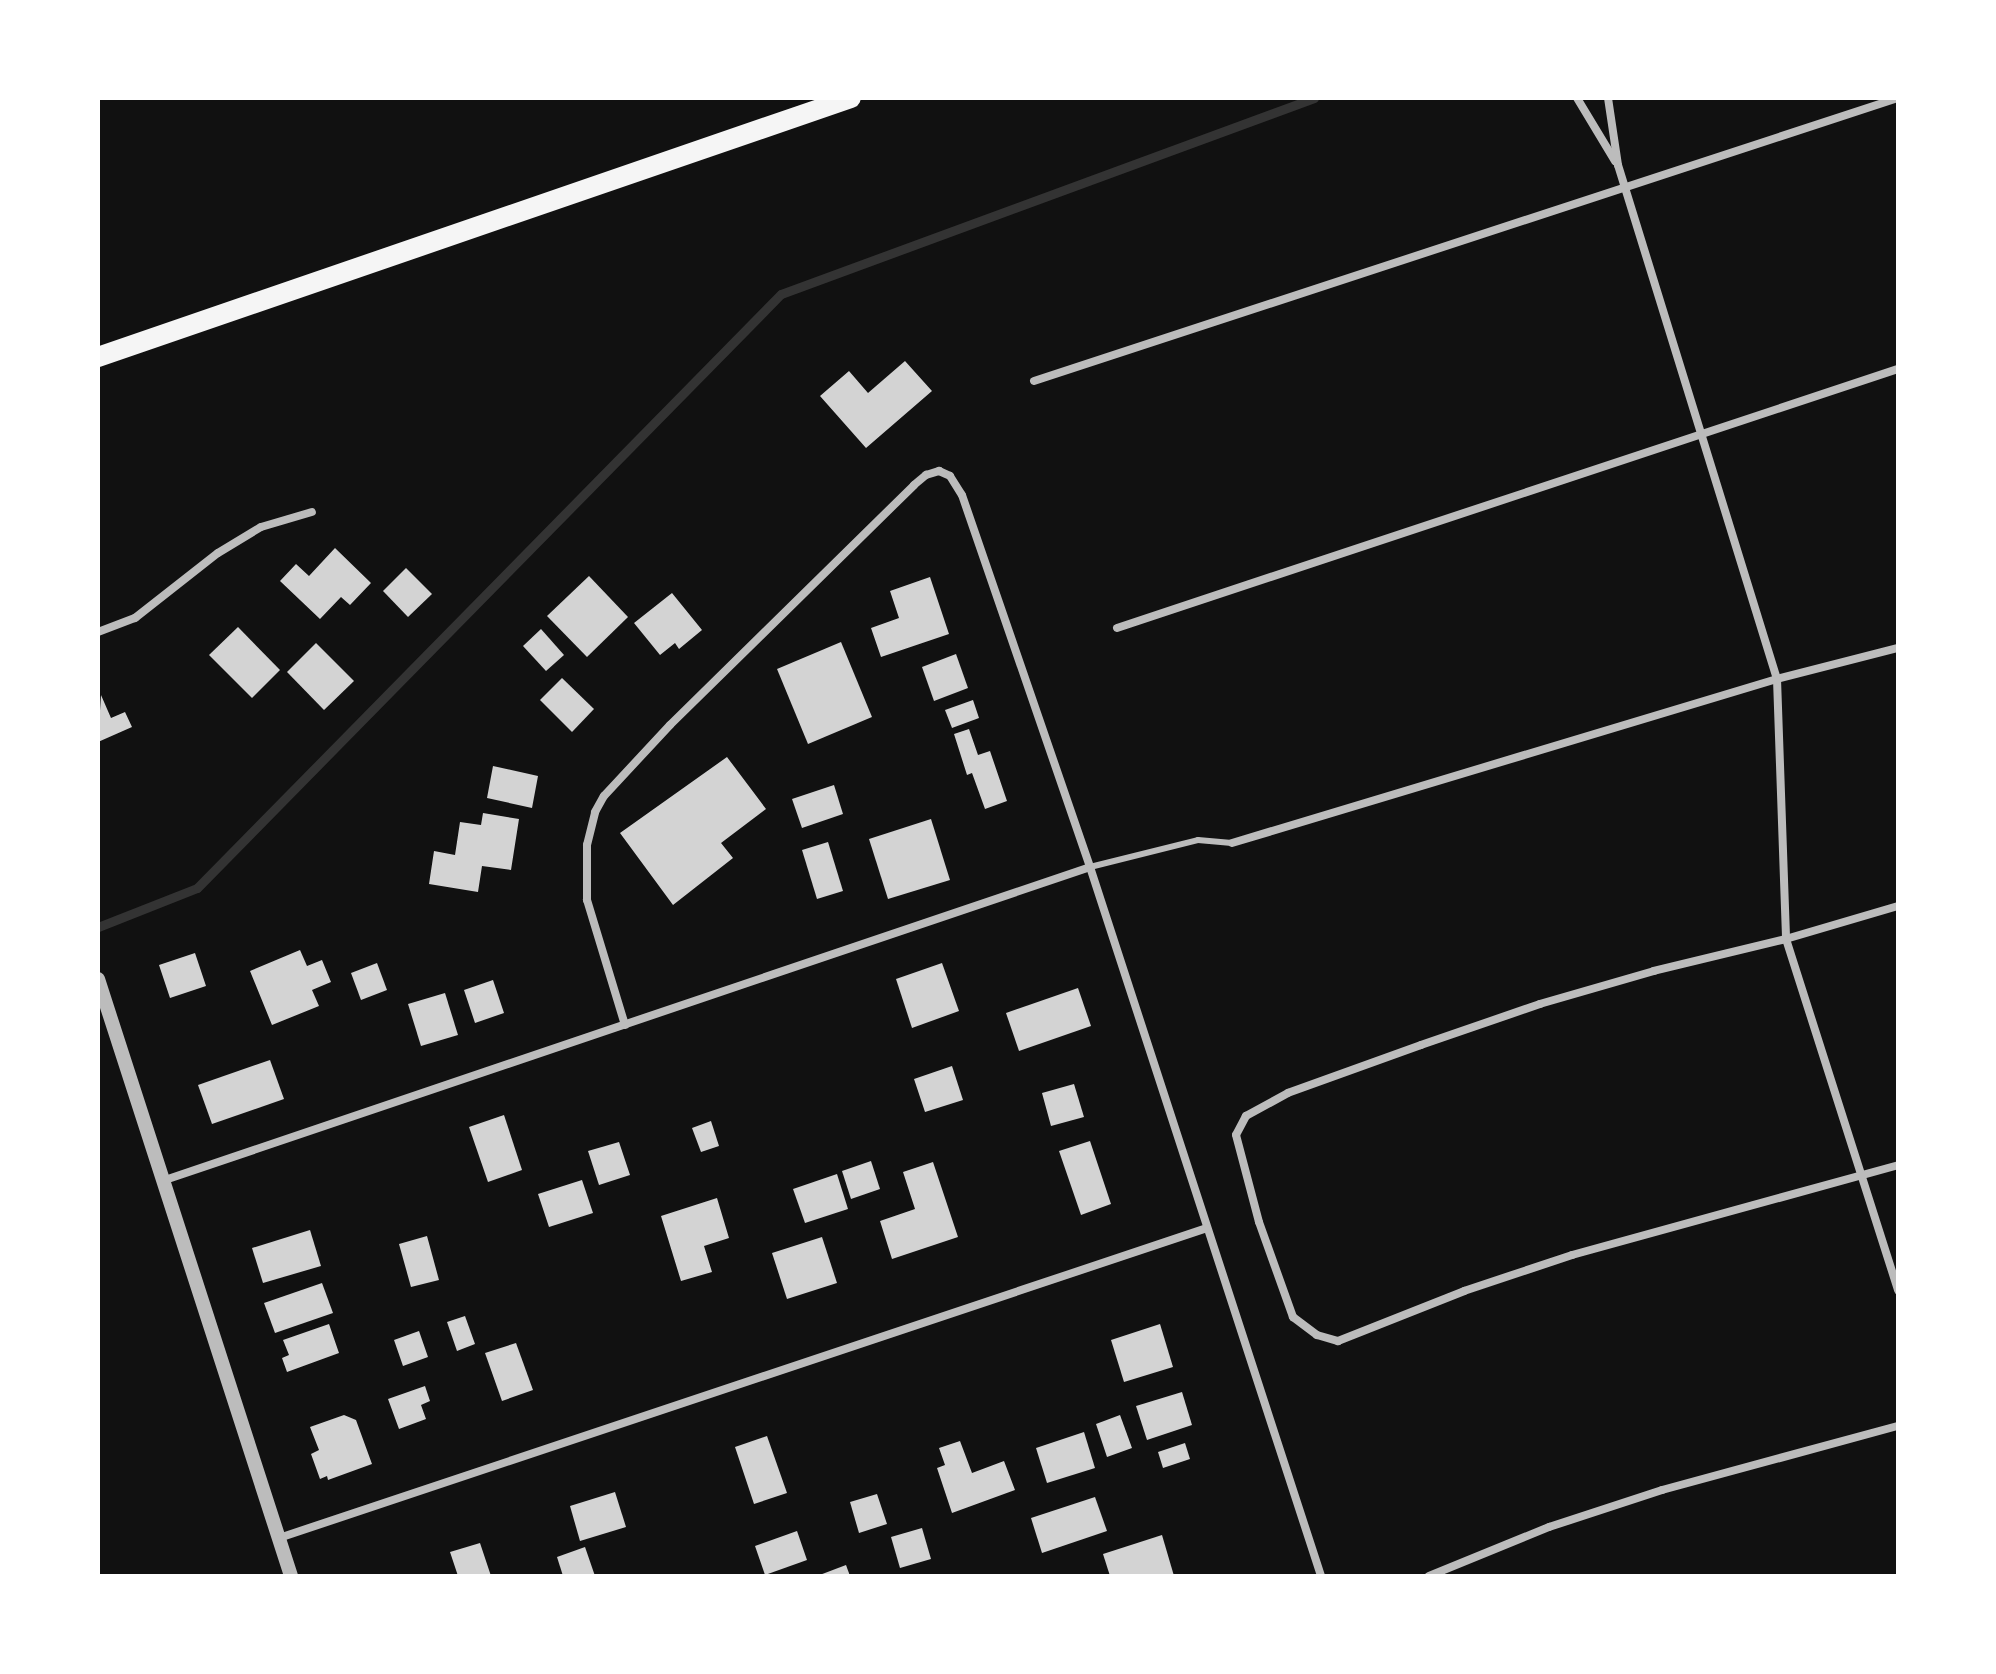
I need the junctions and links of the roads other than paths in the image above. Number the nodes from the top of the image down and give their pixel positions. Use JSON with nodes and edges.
{"nodes":[{"id":1,"x":851,"y":98,"type":"edge"},
{"id":2,"x":1577,"y":98,"type":"edge"},
{"id":3,"x":1608,"y":98,"type":"edge"},
{"id":4,"x":1898,"y":98,"type":"edge"},
{"id":5,"x":1618,"y":165,"type":"junction"},
{"id":6,"x":1624,"y":187,"type":"junction"},
{"id":7,"x":98,"y":357,"type":"edge"},
{"id":8,"x":1898,"y":369,"type":"edge"},
{"id":9,"x":1034,"y":381,"type":"dead end"},
{"id":10,"x":1701,"y":434,"type":"junction"},
{"id":11,"x":312,"y":512,"type":"dead end"},
{"id":12,"x":1117,"y":628,"type":"dead end"},
{"id":13,"x":98,"y":632,"type":"edge"},
{"id":14,"x":1898,"y":648,"type":"edge"},
{"id":15,"x":1777,"y":679,"type":"junction"},
{"id":16,"x":1232,"y":843,"type":"joint"},
{"id":17,"x":1090,"y":867,"type":"junction"},
{"id":18,"x":1898,"y":906,"type":"edge"},
{"id":19,"x":1786,"y":939,"type":"junction"},
{"id":20,"x":98,"y":979,"type":"edge"},
{"id":21,"x":625,"y":1025,"type":"junction"},
{"id":22,"x":1898,"y":1165,"type":"edge"},
{"id":23,"x":1861,"y":1175,"type":"junction"},
{"id":24,"x":161,"y":1181,"type":"junction"},
{"id":25,"x":1207,"y":1228,"type":"junction"},
{"id":26,"x":1898,"y":1291,"type":"edge"},
{"id":27,"x":1898,"y":1426,"type":"edge"},
{"id":28,"x":279,"y":1538,"type":"junction"},
{"id":29,"x":291,"y":1576,"type":"edge"},
{"id":30,"x":1321,"y":1576,"type":"edge"},
{"id":31,"x":1429,"y":1576,"type":"edge"}],
"edges":[{"from":1,"to":7,"type":"main road"},
{"from":2,"to":5,"type":"street"},
{"from":3,"to":5,"type":"street"},
{"from":4,"to":6,"type":"street"},
{"from":5,"to":6,"type":"street"},
{"from":6,"to":9,"type":"street"},
{"from":6,"to":10,"type":"street"},
{"from":8,"to":10,"type":"street"},
{"from":10,"to":12,"type":"street"},
{"from":10,"to":15,"type":"street"},
{"from":11,"to":13,"type":"street"},
{"from":14,"to":15,"type":"street"},
{"from":15,"to":16,"type":"street"},
{"from":15,"to":19,"type":"street"},
{"from":16,"to":17,"type":"lane"},
{"from":17,"to":21,"type":"street"},
{"from":17,"to":21,"type":"street"},
{"from":17,"to":25,"type":"street"},
{"from":18,"to":19,"type":"street"},
{"from":19,"to":23,"type":"street"},
{"from":19,"to":23,"type":"street"},
{"from":20,"to":24,"type":"street"},
{"from":21,"to":24,"type":"street"},
{"from":22,"to":23,"type":"street"},
{"from":23,"to":26,"type":"street"},
{"from":24,"to":28,"type":"street"},
{"from":25,"to":28,"type":"street"},
{"from":25,"to":30,"type":"street"},
{"from":27,"to":31,"type":"street"},
{"from":28,"to":29,"type":"street"}]}
